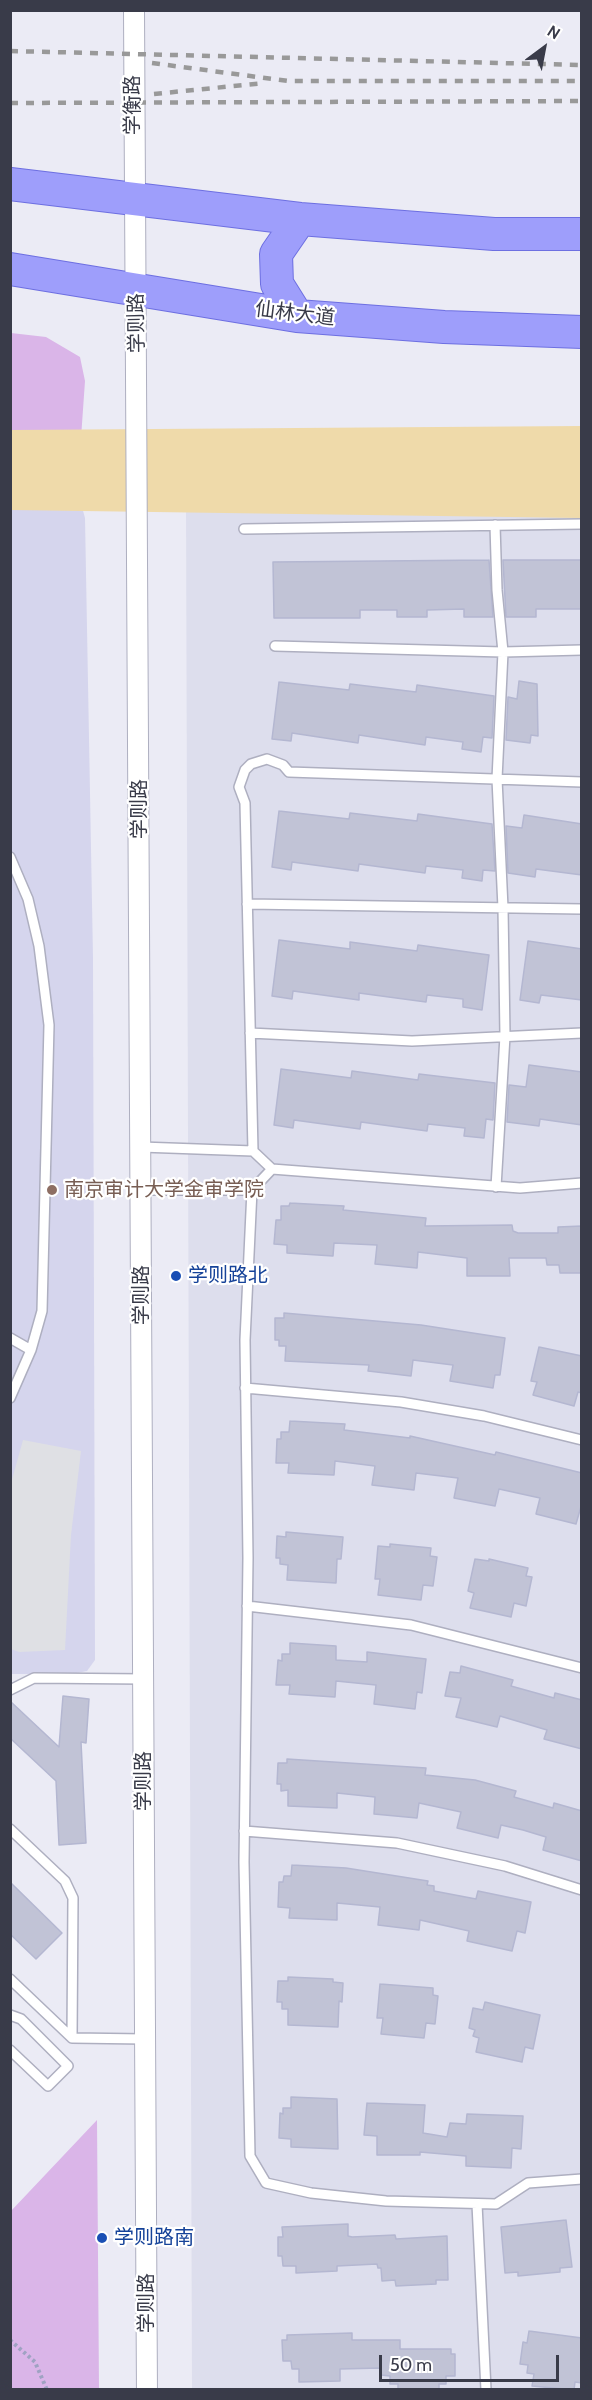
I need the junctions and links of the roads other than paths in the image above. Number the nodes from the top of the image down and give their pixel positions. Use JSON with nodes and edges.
{"nodes":[{"id":1,"x":134,"y":10,"type":"edge"},
{"id":2,"x":10,"y":184,"type":"edge"},
{"id":3,"x":133,"y":200,"type":"junction"},
{"id":4,"x":300,"y":219,"type":"junction"},
{"id":5,"x":582,"y":234,"type":"edge"},
{"id":6,"x":10,"y":269,"type":"edge"},
{"id":7,"x":137,"y":290,"type":"junction"},
{"id":8,"x":297,"y":316,"type":"junction"},
{"id":9,"x":582,"y":332,"type":"edge"},
{"id":10,"x":582,"y":524,"type":"edge"},
{"id":11,"x":495,"y":525,"type":"junction"},
{"id":12,"x":244,"y":529,"type":"dead end"},
{"id":13,"x":275,"y":646,"type":"dead end"},
{"id":14,"x":582,"y":650,"type":"edge"},
{"id":15,"x":503,"y":652,"type":"junction"},
{"id":16,"x":498,"y":779,"type":"junction"},
{"id":17,"x":582,"y":782,"type":"edge"},
{"id":18,"x":10,"y":857,"type":"edge"},
{"id":19,"x":247,"y":904,"type":"junction"},
{"id":20,"x":503,"y":908,"type":"junction"},
{"id":21,"x":582,"y":909,"type":"edge"},
{"id":22,"x":250,"y":1033,"type":"junction"},
{"id":23,"x":582,"y":1033,"type":"edge"},
{"id":24,"x":505,"y":1036,"type":"junction"},
{"id":25,"x":141,"y":1147,"type":"junction"},
{"id":26,"x":253,"y":1151,"type":"junction"},
{"id":27,"x":272,"y":1169,"type":"junction"},
{"id":28,"x":582,"y":1183,"type":"edge"},
{"id":29,"x":496,"y":1187,"type":"junction"},
{"id":30,"x":141,"y":1190,"type":"junction"},
{"id":31,"x":252,"y":1190,"type":"junction"},
{"id":32,"x":10,"y":1338,"type":"edge"},
{"id":33,"x":31,"y":1350,"type":"junction"},
{"id":34,"x":245,"y":1388,"type":"junction"},
{"id":35,"x":10,"y":1398,"type":"edge"},
{"id":36,"x":582,"y":1440,"type":"edge"},
{"id":37,"x":248,"y":1606,"type":"junction"},
{"id":38,"x":582,"y":1668,"type":"edge"},
{"id":39,"x":144,"y":1679,"type":"junction"},
{"id":40,"x":10,"y":1690,"type":"edge"},
{"id":41,"x":10,"y":1829,"type":"edge"},
{"id":42,"x":244,"y":1830,"type":"junction"},
{"id":43,"x":582,"y":1890,"type":"edge"},
{"id":44,"x":10,"y":1979,"type":"edge"},
{"id":45,"x":10,"y":2015,"type":"edge"},
{"id":46,"x":72,"y":2038,"type":"junction"},
{"id":47,"x":145,"y":2039,"type":"junction"},
{"id":48,"x":10,"y":2050,"type":"edge"},
{"id":49,"x":582,"y":2179,"type":"edge"},
{"id":50,"x":477,"y":2204,"type":"junction"},
{"id":51,"x":147,"y":2390,"type":"edge"},
{"id":52,"x":486,"y":2390,"type":"edge"}],
"edges":[{"from":1,"to":3,"type":"street","name":"学衡路"},
{"from":2,"to":3,"type":"main road"},
{"from":3,"to":4,"type":"main road"},
{"from":3,"to":7,"type":"street","name":"学则路"},
{"from":4,"to":5,"type":"main road"},
{"from":4,"to":8,"type":"main road"},
{"from":6,"to":7,"type":"main road","name":"仙林大道"},
{"from":7,"to":8,"type":"main road","name":"仙林大道"},
{"from":7,"to":25,"type":"street","name":"学则路"},
{"from":8,"to":9,"type":"main road","name":"仙林大道"},
{"from":10,"to":11,"type":"lane"},
{"from":11,"to":12,"type":"lane"},
{"from":11,"to":15,"type":"lane"},
{"from":13,"to":15,"type":"lane"},
{"from":14,"to":15,"type":"lane"},
{"from":15,"to":16,"type":"lane"},
{"from":16,"to":17,"type":"lane"},
{"from":16,"to":19,"type":"lane"},
{"from":16,"to":20,"type":"lane"},
{"from":18,"to":33,"type":"lane"},
{"from":19,"to":20,"type":"lane"},
{"from":19,"to":22,"type":"lane"},
{"from":20,"to":21,"type":"lane"},
{"from":20,"to":24,"type":"lane"},
{"from":22,"to":24,"type":"lane"},
{"from":22,"to":26,"type":"lane"},
{"from":23,"to":24,"type":"lane"},
{"from":24,"to":29,"type":"lane"},
{"from":25,"to":26,"type":"lane"},
{"from":25,"to":30,"type":"street","name":"学则路"},
{"from":26,"to":27,"type":"lane"},
{"from":27,"to":29,"type":"lane"},
{"from":27,"to":31,"type":"lane"},
{"from":28,"to":29,"type":"lane"},
{"from":30,"to":31,"type":"lane"},
{"from":30,"to":39,"type":"street","name":"学则路"},
{"from":31,"to":34,"type":"lane"},
{"from":32,"to":33,"type":"lane"},
{"from":33,"to":35,"type":"lane"},
{"from":34,"to":36,"type":"lane"},
{"from":34,"to":37,"type":"lane"},
{"from":37,"to":38,"type":"lane"},
{"from":37,"to":42,"type":"lane"},
{"from":39,"to":40,"type":"lane"},
{"from":39,"to":47,"type":"street","name":"学则路"},
{"from":41,"to":46,"type":"lane"},
{"from":42,"to":43,"type":"lane"},
{"from":42,"to":50,"type":"lane"},
{"from":44,"to":46,"type":"lane"},
{"from":45,"to":48,"type":"lane"},
{"from":46,"to":47,"type":"lane"},
{"from":47,"to":51,"type":"street","name":"学则路"},
{"from":49,"to":50,"type":"lane"},
{"from":50,"to":52,"type":"lane"}]}
